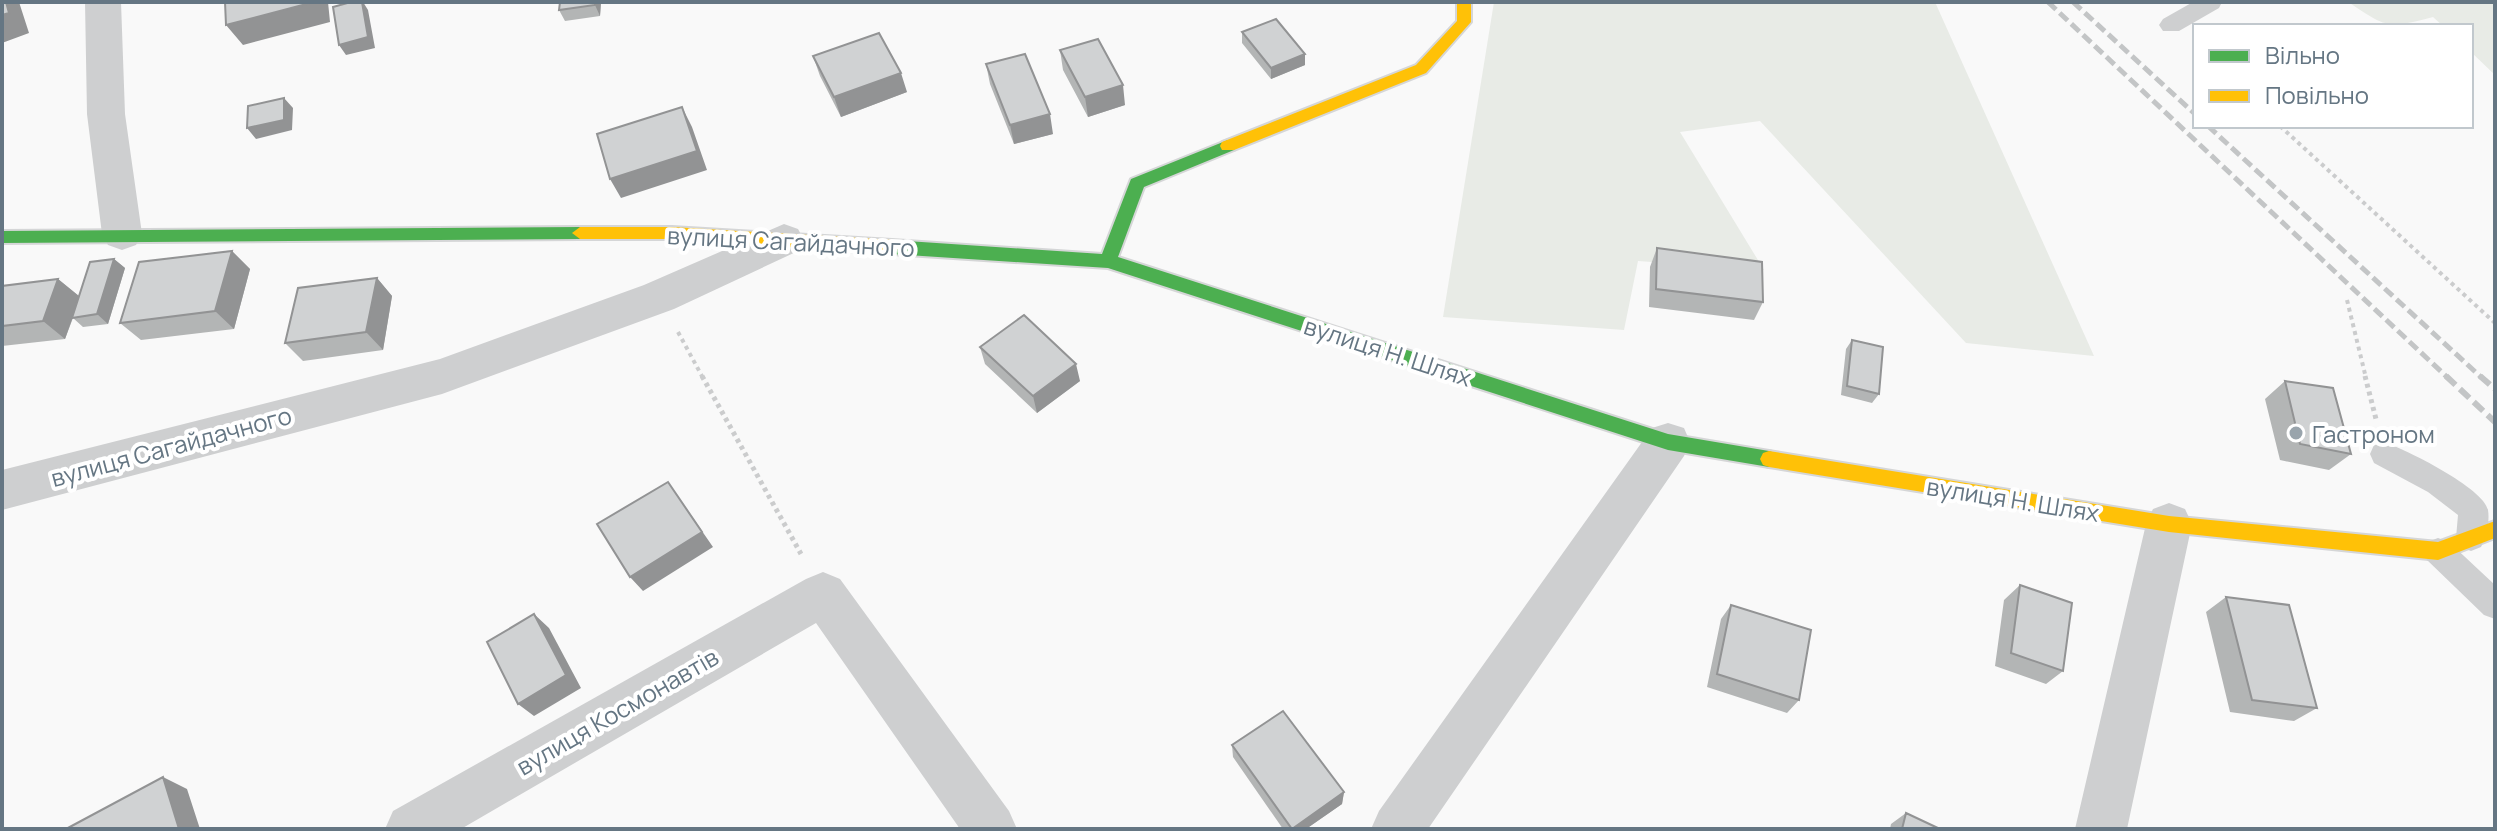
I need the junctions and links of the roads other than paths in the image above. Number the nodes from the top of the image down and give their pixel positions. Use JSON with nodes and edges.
{"nodes":[{"id":1,"x":103,"y":2,"type":"edge"},
{"id":2,"x":1464,"y":2,"type":"edge"},
{"id":3,"x":2211,"y":2,"type":"edge"},
{"id":4,"x":2171,"y":25,"type":"dead end"},
{"id":5,"x":122,"y":234,"type":"junction"},
{"id":6,"x":2,"y":237,"type":"edge"},
{"id":7,"x":784,"y":240,"type":"junction"},
{"id":8,"x":1108,"y":261,"type":"junction"},
{"id":9,"x":1668,"y":442,"type":"junction"},
{"id":10,"x":2384,"y":454,"type":"road end"},
{"id":11,"x":2,"y":490,"type":"edge"},
{"id":12,"x":2169,"y":524,"type":"junction"},
{"id":13,"x":2483,"y":534,"type":"edge"},
{"id":14,"x":2438,"y":551,"type":"junction"},
{"id":15,"x":2495,"y":605,"type":"edge"},
{"id":16,"x":411,"y":829,"type":"edge"},
{"id":17,"x":991,"y":829,"type":"edge"},
{"id":18,"x":1397,"y":829,"type":"edge"},
{"id":19,"x":2101,"y":829,"type":"edge"}],
"edges":[{"from":1,"to":5,"type":"street"},
{"from":2,"to":8,"type":"street"},
{"from":3,"to":4,"type":"lane"},
{"from":5,"to":6,"type":"street","name":"вулиця Сагайдачного"},
{"from":5,"to":7,"type":"street","name":"вулиця Сагайдачного"},
{"from":7,"to":8,"type":"street","name":"вулиця Сагайдачного"},
{"from":7,"to":11,"type":"street","name":"вулиця Сагайдачного"},
{"from":8,"to":9,"type":"street","name":"вулиця Н. Шлях"},
{"from":9,"to":12,"type":"street","name":"вулиця Н. Шлях"},
{"from":9,"to":18,"type":"street"},
{"from":10,"to":13,"type":"lane"},
{"from":12,"to":14,"type":"street","name":"вулиця Н. Шлях"},
{"from":12,"to":19,"type":"street"},
{"from":13,"to":14,"type":"street","name":"вулиця Н. Шлях"},
{"from":14,"to":15,"type":"lane"},
{"from":16,"to":17,"type":"street","name":"вулиця Космонавтів"}]}
